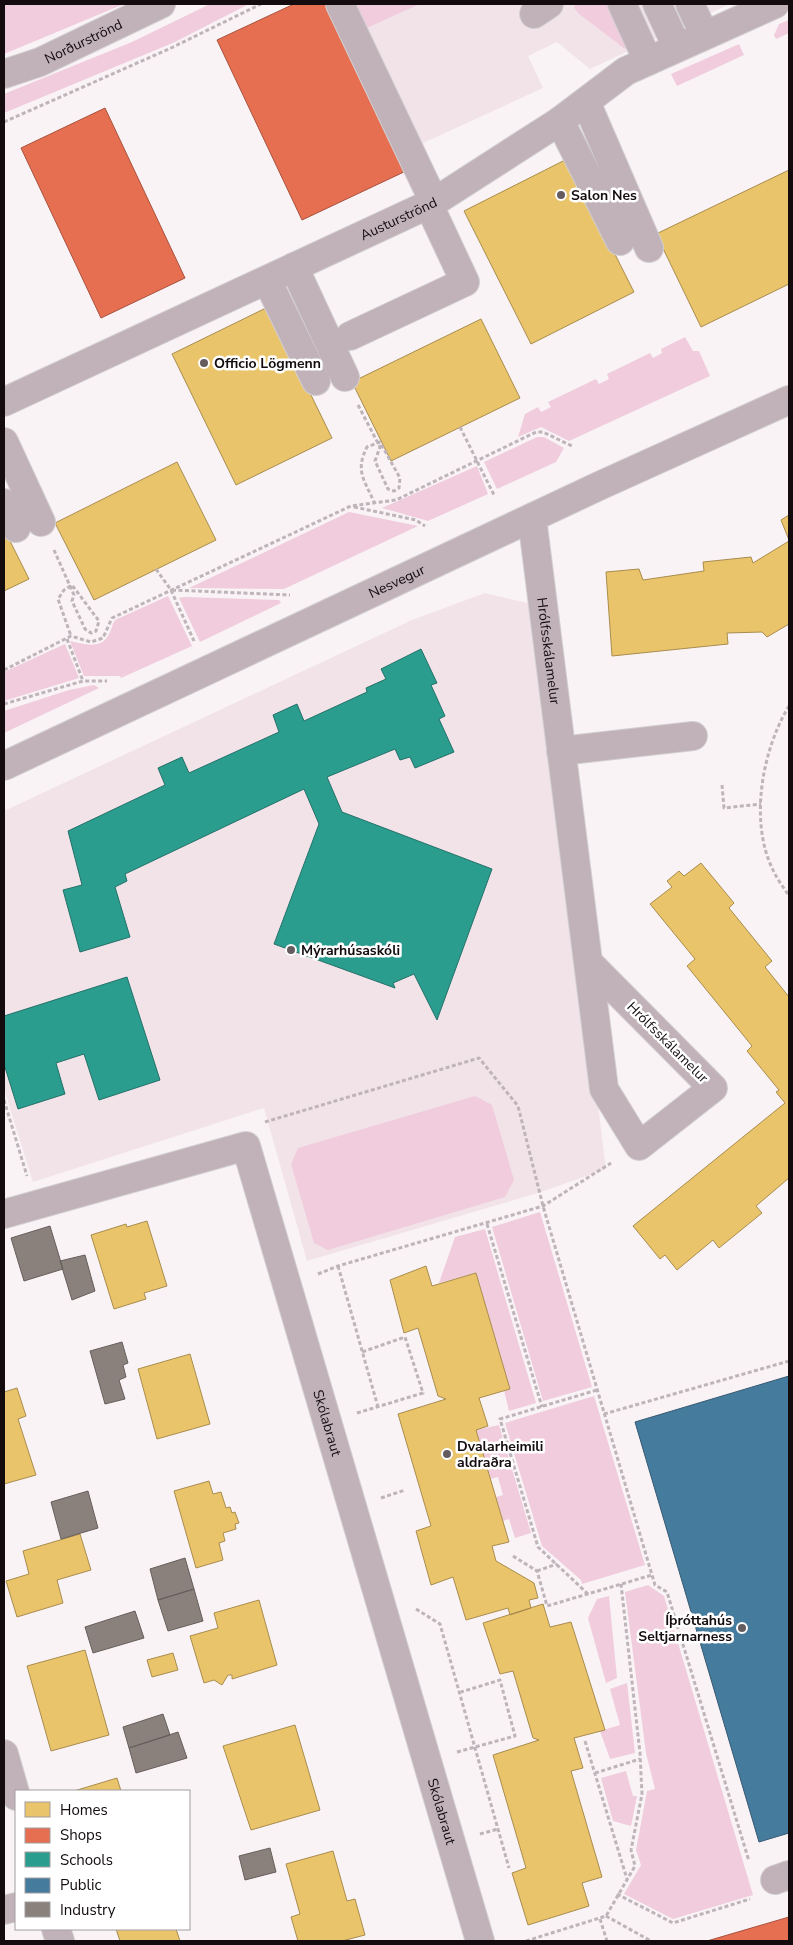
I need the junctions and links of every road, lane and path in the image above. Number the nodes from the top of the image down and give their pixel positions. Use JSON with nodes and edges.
{"nodes":[{"id":1,"x":161,"y":4,"type":"edge"},
{"id":2,"x":261,"y":4,"type":"edge"},
{"id":3,"x":340,"y":4,"type":"edge"},
{"id":4,"x":622,"y":4,"type":"edge"},
{"id":5,"x":657,"y":4,"type":"edge"},
{"id":6,"x":690,"y":4,"type":"edge"},
{"id":7,"x":758,"y":7,"type":"edge"},
{"id":8,"x":704,"y":34,"type":"junction"},
{"id":9,"x":676,"y":47,"type":"junction"},
{"id":10,"x":648,"y":60,"type":"junction"},
{"id":11,"x":4,"y":74,"type":"edge"},
{"id":12,"x":586,"y":102,"type":"junction"},
{"id":13,"x":560,"y":121,"type":"junction"},
{"id":14,"x":4,"y":122,"type":"edge"},
{"id":15,"x":431,"y":204,"type":"junction"},
{"id":16,"x":620,"y":241,"type":"dead end"},
{"id":17,"x":649,"y":248,"type":"dead end"},
{"id":18,"x":294,"y":267,"type":"junction"},
{"id":19,"x":267,"y":280,"type":"junction"},
{"id":20,"x":350,"y":336,"type":"dead end"},
{"id":21,"x":344,"y":378,"type":"joint"},
{"id":22,"x":316,"y":381,"type":"dead end"},
{"id":23,"x":789,"y":400,"type":"edge"},
{"id":24,"x":4,"y":402,"type":"edge"},
{"id":25,"x":460,"y":427,"type":"dead end"},
{"id":26,"x":4,"y":442,"type":"edge"},
{"id":27,"x":572,"y":446,"type":"dead end"},
{"id":28,"x":477,"y":461,"type":"junction"},
{"id":29,"x":494,"y":495,"type":"dead end"},
{"id":30,"x":374,"y":502,"type":"junction"},
{"id":31,"x":4,"y":503,"type":"edge"},
{"id":32,"x":351,"y":506,"type":"junction"},
{"id":33,"x":532,"y":518,"type":"junction"},
{"id":34,"x":29,"y":525,"type":"junction"},
{"id":35,"x":425,"y":526,"type":"dead end"},
{"id":36,"x":156,"y":569,"type":"dead end"},
{"id":37,"x":171,"y":590,"type":"junction"},
{"id":38,"x":297,"y":595,"type":"dead end"},
{"id":39,"x":71,"y":636,"type":"junction"},
{"id":40,"x":66,"y":639,"type":"junction"},
{"id":41,"x":198,"y":649,"type":"dead end"},
{"id":42,"x":4,"y":670,"type":"edge"},
{"id":43,"x":83,"y":681,"type":"junction"},
{"id":44,"x":112,"y":682,"type":"dead end"},
{"id":45,"x":4,"y":704,"type":"edge"},
{"id":46,"x":789,"y":706,"type":"edge"},
{"id":47,"x":693,"y":736,"type":"dead end"},
{"id":48,"x":561,"y":751,"type":"junction"},
{"id":49,"x":4,"y":766,"type":"edge"},
{"id":50,"x":722,"y":785,"type":"dead end"},
{"id":51,"x":761,"y":804,"type":"junction"},
{"id":52,"x":789,"y":896,"type":"edge"},
{"id":53,"x":588,"y":962,"type":"junction"},
{"id":54,"x":4,"y":1100,"type":"edge"},
{"id":55,"x":246,"y":1146,"type":"junction"},
{"id":56,"x":640,"y":1146,"type":"junction"},
{"id":57,"x":36,"y":1205,"type":"junction"},
{"id":58,"x":543,"y":1206,"type":"junction"},
{"id":59,"x":4,"y":1214,"type":"edge"},
{"id":60,"x":487,"y":1224,"type":"junction"},
{"id":61,"x":338,"y":1266,"type":"junction"},
{"id":62,"x":289,"y":1286,"type":"junction"},
{"id":63,"x":362,"y":1352,"type":"junction"},
{"id":64,"x":789,"y":1361,"type":"edge"},
{"id":65,"x":597,"y":1390,"type":"junction"},
{"id":66,"x":378,"y":1407,"type":"junction"},
{"id":67,"x":542,"y":1407,"type":"junction"},
{"id":68,"x":604,"y":1414,"type":"junction"},
{"id":69,"x":350,"y":1415,"type":"dead end"},
{"id":70,"x":405,"y":1490,"type":"dead end"},
{"id":71,"x":374,"y":1500,"type":"dead end"},
{"id":72,"x":512,"y":1556,"type":"dead end"},
{"id":73,"x":557,"y":1564,"type":"junction"},
{"id":74,"x":537,"y":1571,"type":"junction"},
{"id":75,"x":652,"y":1575,"type":"junction"},
{"id":76,"x":620,"y":1584,"type":"junction"},
{"id":77,"x":588,"y":1594,"type":"junction"},
{"id":78,"x":408,"y":1604,"type":"dead end"},
{"id":79,"x":461,"y":1692,"type":"junction"},
{"id":80,"x":585,"y":1741,"type":"dead end"},
{"id":81,"x":475,"y":1747,"type":"junction"},
{"id":82,"x":4,"y":1754,"type":"edge"},
{"id":83,"x":449,"y":1755,"type":"dead end"},
{"id":84,"x":640,"y":1759,"type":"junction"},
{"id":85,"x":595,"y":1773,"type":"junction"},
{"id":86,"x":15,"y":1792,"type":"edge"},
{"id":87,"x":498,"y":1829,"type":"junction"},
{"id":88,"x":472,"y":1836,"type":"dead end"},
{"id":89,"x":509,"y":1868,"type":"dead end"},
{"id":90,"x":752,"y":1868,"type":"dead end"},
{"id":91,"x":627,"y":1879,"type":"junction"},
{"id":92,"x":617,"y":1894,"type":"junction"},
{"id":93,"x":751,"y":1899,"type":"dead end"},
{"id":94,"x":606,"y":1916,"type":"junction"},
{"id":95,"x":600,"y":1919,"type":"junction"},
{"id":96,"x":480,"y":1941,"type":"edge"},
{"id":97,"x":526,"y":1941,"type":"edge"},
{"id":98,"x":607,"y":1941,"type":"edge"},
{"id":99,"x":651,"y":1941,"type":"edge"}],
"edges":[{"from":1,"to":11,"type":"street","name":"Norðurströnd"},
{"from":2,"to":14,"type":"path"},
{"from":3,"to":15,"type":"street"},
{"from":4,"to":10,"type":"street"},
{"from":5,"to":9,"type":"street"},
{"from":6,"to":8,"type":"street"},
{"from":7,"to":8,"type":"street","name":"Austurströnd"},
{"from":8,"to":9,"type":"street","name":"Austurströnd"},
{"from":9,"to":10,"type":"street","name":"Austurströnd"},
{"from":10,"to":12,"type":"street","name":"Austurströnd"},
{"from":12,"to":13,"type":"street","name":"Austurströnd"},
{"from":12,"to":17,"type":"street"},
{"from":13,"to":15,"type":"street","name":"Austurströnd"},
{"from":13,"to":16,"type":"street"},
{"from":15,"to":18,"type":"street","name":"Austurströnd"},
{"from":15,"to":20,"type":"street"},
{"from":18,"to":19,"type":"street","name":"Austurströnd"},
{"from":18,"to":21,"type":"street"},
{"from":19,"to":22,"type":"street"},
{"from":19,"to":24,"type":"street","name":"Austurströnd"},
{"from":21,"to":30,"type":"path"},
{"from":23,"to":33,"type":"street","name":"Nesvegur"},
{"from":25,"to":28,"type":"path"},
{"from":26,"to":34,"type":"street"},
{"from":27,"to":28,"type":"path"},
{"from":28,"to":29,"type":"path"},
{"from":28,"to":30,"type":"path"},
{"from":30,"to":32,"type":"path"},
{"from":31,"to":34,"type":"street"},
{"from":32,"to":35,"type":"path"},
{"from":32,"to":37,"type":"path"},
{"from":33,"to":48,"type":"street","name":"Hrólfsskálamelur"},
{"from":33,"to":49,"type":"street","name":"Nesvegur"},
{"from":34,"to":39,"type":"path"},
{"from":36,"to":37,"type":"path"},
{"from":37,"to":38,"type":"path"},
{"from":37,"to":39,"type":"path"},
{"from":37,"to":41,"type":"path"},
{"from":39,"to":40,"type":"path"},
{"from":40,"to":42,"type":"path"},
{"from":40,"to":43,"type":"path"},
{"from":43,"to":44,"type":"path"},
{"from":43,"to":45,"type":"path"},
{"from":46,"to":51,"type":"path"},
{"from":47,"to":48,"type":"street"},
{"from":48,"to":53,"type":"street","name":"Hrólfsskálamelur"},
{"from":50,"to":51,"type":"path"},
{"from":51,"to":52,"type":"path"},
{"from":53,"to":56,"type":"street","name":"Hrólfsskálamelur"},
{"from":53,"to":56,"type":"street","name":"Hrólfsskálamelur"},
{"from":54,"to":57,"type":"path"},
{"from":55,"to":57,"type":"street"},
{"from":55,"to":58,"type":"path"},
{"from":55,"to":62,"type":"street","name":"Skólabraut"},
{"from":56,"to":58,"type":"path"},
{"from":57,"to":59,"type":"street"},
{"from":58,"to":60,"type":"path"},
{"from":58,"to":65,"type":"path"},
{"from":60,"to":61,"type":"path"},
{"from":60,"to":67,"type":"path"},
{"from":61,"to":62,"type":"path"},
{"from":61,"to":63,"type":"path"},
{"from":62,"to":96,"type":"street","name":"Skólabraut"},
{"from":63,"to":66,"type":"path"},
{"from":63,"to":66,"type":"path"},
{"from":64,"to":68,"type":"path"},
{"from":65,"to":67,"type":"path"},
{"from":65,"to":68,"type":"path"},
{"from":66,"to":69,"type":"path"},
{"from":67,"to":73,"type":"path"},
{"from":68,"to":75,"type":"path"},
{"from":70,"to":71,"type":"path"},
{"from":72,"to":74,"type":"path"},
{"from":73,"to":74,"type":"path"},
{"from":73,"to":77,"type":"path"},
{"from":74,"to":77,"type":"path"},
{"from":75,"to":76,"type":"path"},
{"from":75,"to":90,"type":"path"},
{"from":76,"to":77,"type":"path"},
{"from":76,"to":84,"type":"path"},
{"from":78,"to":79,"type":"path"},
{"from":79,"to":81,"type":"path"},
{"from":79,"to":81,"type":"path"},
{"from":80,"to":85,"type":"path"},
{"from":81,"to":83,"type":"path"},
{"from":81,"to":87,"type":"path"},
{"from":82,"to":86,"type":"street"},
{"from":84,"to":85,"type":"path"},
{"from":84,"to":91,"type":"path"},
{"from":85,"to":91,"type":"path"},
{"from":87,"to":88,"type":"path"},
{"from":87,"to":89,"type":"path"},
{"from":91,"to":92,"type":"path"},
{"from":92,"to":93,"type":"path"},
{"from":92,"to":94,"type":"path"},
{"from":94,"to":95,"type":"path"},
{"from":94,"to":99,"type":"path"},
{"from":95,"to":97,"type":"path"},
{"from":95,"to":98,"type":"path"}]}
